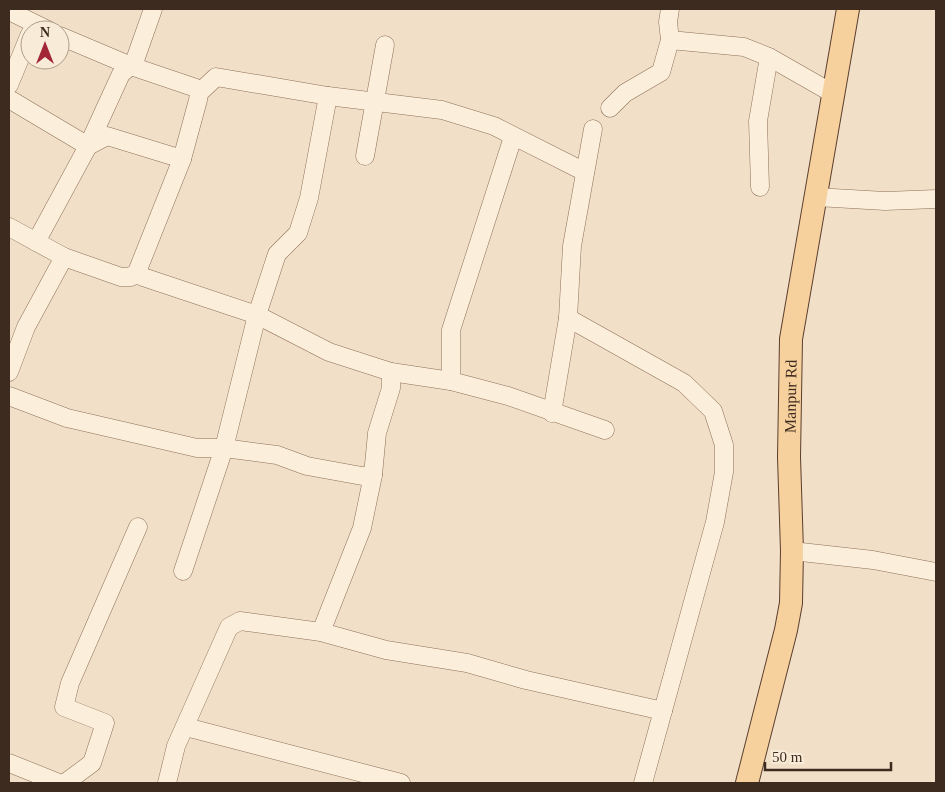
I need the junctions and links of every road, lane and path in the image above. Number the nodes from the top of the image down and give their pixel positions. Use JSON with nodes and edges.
{"nodes":[{"id":1,"x":152,"y":9,"type":"edge"},
{"id":2,"x":670,"y":9,"type":"edge"},
{"id":3,"x":848,"y":9,"type":"edge"},
{"id":4,"x":9,"y":11,"type":"edge"},
{"id":5,"x":22,"y":20,"type":"edge"},
{"id":6,"x":70,"y":40,"type":"edge"},
{"id":7,"x":670,"y":40,"type":"junction"},
{"id":8,"x":385,"y":45,"type":"dead end"},
{"id":9,"x":768,"y":57,"type":"junction"},
{"id":10,"x":20,"y":62,"type":"edge"},
{"id":11,"x":131,"y":66,"type":"junction"},
{"id":12,"x":9,"y":85,"type":"edge"},
{"id":13,"x":199,"y":93,"type":"junction"},
{"id":14,"x":832,"y":93,"type":"junction"},
{"id":15,"x":328,"y":96,"type":"junction"},
{"id":16,"x":9,"y":99,"type":"edge"},
{"id":17,"x":376,"y":102,"type":"junction"},
{"id":18,"x":610,"y":108,"type":"dead end"},
{"id":19,"x":592,"y":128,"type":"dead end"},
{"id":20,"x":513,"y":137,"type":"junction"},
{"id":21,"x":88,"y":146,"type":"junction"},
{"id":22,"x":364,"y":156,"type":"dead end"},
{"id":23,"x":182,"y":159,"type":"junction"},
{"id":24,"x":585,"y":172,"type":"junction"},
{"id":25,"x":760,"y":187,"type":"dead end"},
{"id":26,"x":816,"y":197,"type":"junction"},
{"id":27,"x":936,"y":199,"type":"edge"},
{"id":28,"x":9,"y":227,"type":"edge"},
{"id":29,"x":36,"y":242,"type":"junction"},
{"id":30,"x":64,"y":257,"type":"junction"},
{"id":31,"x":137,"y":272,"type":"junction"},
{"id":32,"x":257,"y":315,"type":"junction"},
{"id":33,"x":568,"y":318,"type":"junction"},
{"id":34,"x":9,"y":372,"type":"edge"},
{"id":35,"x":390,"y":372,"type":"junction"},
{"id":36,"x":450,"y":381,"type":"junction"},
{"id":37,"x":9,"y":396,"type":"edge"},
{"id":38,"x":552,"y":413,"type":"junction"},
{"id":39,"x":605,"y":430,"type":"dead end"},
{"id":40,"x":224,"y":448,"type":"junction"},
{"id":41,"x":373,"y":475,"type":"junction"},
{"id":42,"x":138,"y":527,"type":"dead end"},
{"id":43,"x":792,"y":551,"type":"junction"},
{"id":44,"x":183,"y":571,"type":"dead end"},
{"id":45,"x":936,"y":572,"type":"edge"},
{"id":46,"x":321,"y":632,"type":"junction"},
{"id":47,"x":664,"y":711,"type":"junction"},
{"id":48,"x":186,"y":727,"type":"junction"},
{"id":49,"x":9,"y":763,"type":"edge"},
{"id":50,"x":59,"y":783,"type":"edge"},
{"id":51,"x":65,"y":783,"type":"edge"},
{"id":52,"x":167,"y":783,"type":"edge"},
{"id":53,"x":401,"y":783,"type":"edge"},
{"id":54,"x":643,"y":783,"type":"edge"},
{"id":55,"x":747,"y":783,"type":"edge"}],
"edges":[{"from":1,"to":11,"type":"street"},
{"from":2,"to":7,"type":"street"},
{"from":3,"to":14,"type":"main road","name":"Manpur Rd"},
{"from":4,"to":5,"type":"street"},
{"from":6,"to":11,"type":"street"},
{"from":7,"to":9,"type":"street"},
{"from":7,"to":18,"type":"street"},
{"from":8,"to":17,"type":"street"},
{"from":9,"to":14,"type":"street"},
{"from":9,"to":25,"type":"street"},
{"from":10,"to":12,"type":"street"},
{"from":11,"to":13,"type":"street"},
{"from":11,"to":21,"type":"street"},
{"from":13,"to":15,"type":"street"},
{"from":13,"to":23,"type":"street"},
{"from":14,"to":26,"type":"main road","name":"Manpur Rd"},
{"from":15,"to":17,"type":"street"},
{"from":15,"to":32,"type":"street"},
{"from":16,"to":21,"type":"street"},
{"from":17,"to":20,"type":"street"},
{"from":17,"to":22,"type":"street"},
{"from":19,"to":24,"type":"street"},
{"from":20,"to":24,"type":"street"},
{"from":20,"to":36,"type":"street"},
{"from":21,"to":23,"type":"street"},
{"from":21,"to":29,"type":"street"},
{"from":23,"to":31,"type":"street"},
{"from":24,"to":33,"type":"street"},
{"from":26,"to":27,"type":"street"},
{"from":26,"to":43,"type":"main road","name":"Manpur Rd"},
{"from":28,"to":29,"type":"street"},
{"from":29,"to":30,"type":"street"},
{"from":30,"to":31,"type":"street"},
{"from":30,"to":34,"type":"street"},
{"from":31,"to":32,"type":"street"},
{"from":32,"to":35,"type":"street"},
{"from":32,"to":40,"type":"street"},
{"from":33,"to":38,"type":"street"},
{"from":33,"to":47,"type":"street"},
{"from":35,"to":36,"type":"street"},
{"from":35,"to":41,"type":"street"},
{"from":36,"to":38,"type":"street"},
{"from":37,"to":40,"type":"street"},
{"from":38,"to":39,"type":"street"},
{"from":40,"to":41,"type":"street"},
{"from":40,"to":44,"type":"street"},
{"from":41,"to":46,"type":"street"},
{"from":42,"to":51,"type":"street"},
{"from":43,"to":45,"type":"street"},
{"from":43,"to":55,"type":"main road","name":"Manpur Rd"},
{"from":46,"to":47,"type":"street"},
{"from":46,"to":48,"type":"street"},
{"from":47,"to":54,"type":"street"},
{"from":48,"to":52,"type":"street"},
{"from":48,"to":53,"type":"street"},
{"from":49,"to":50,"type":"street"}]}
